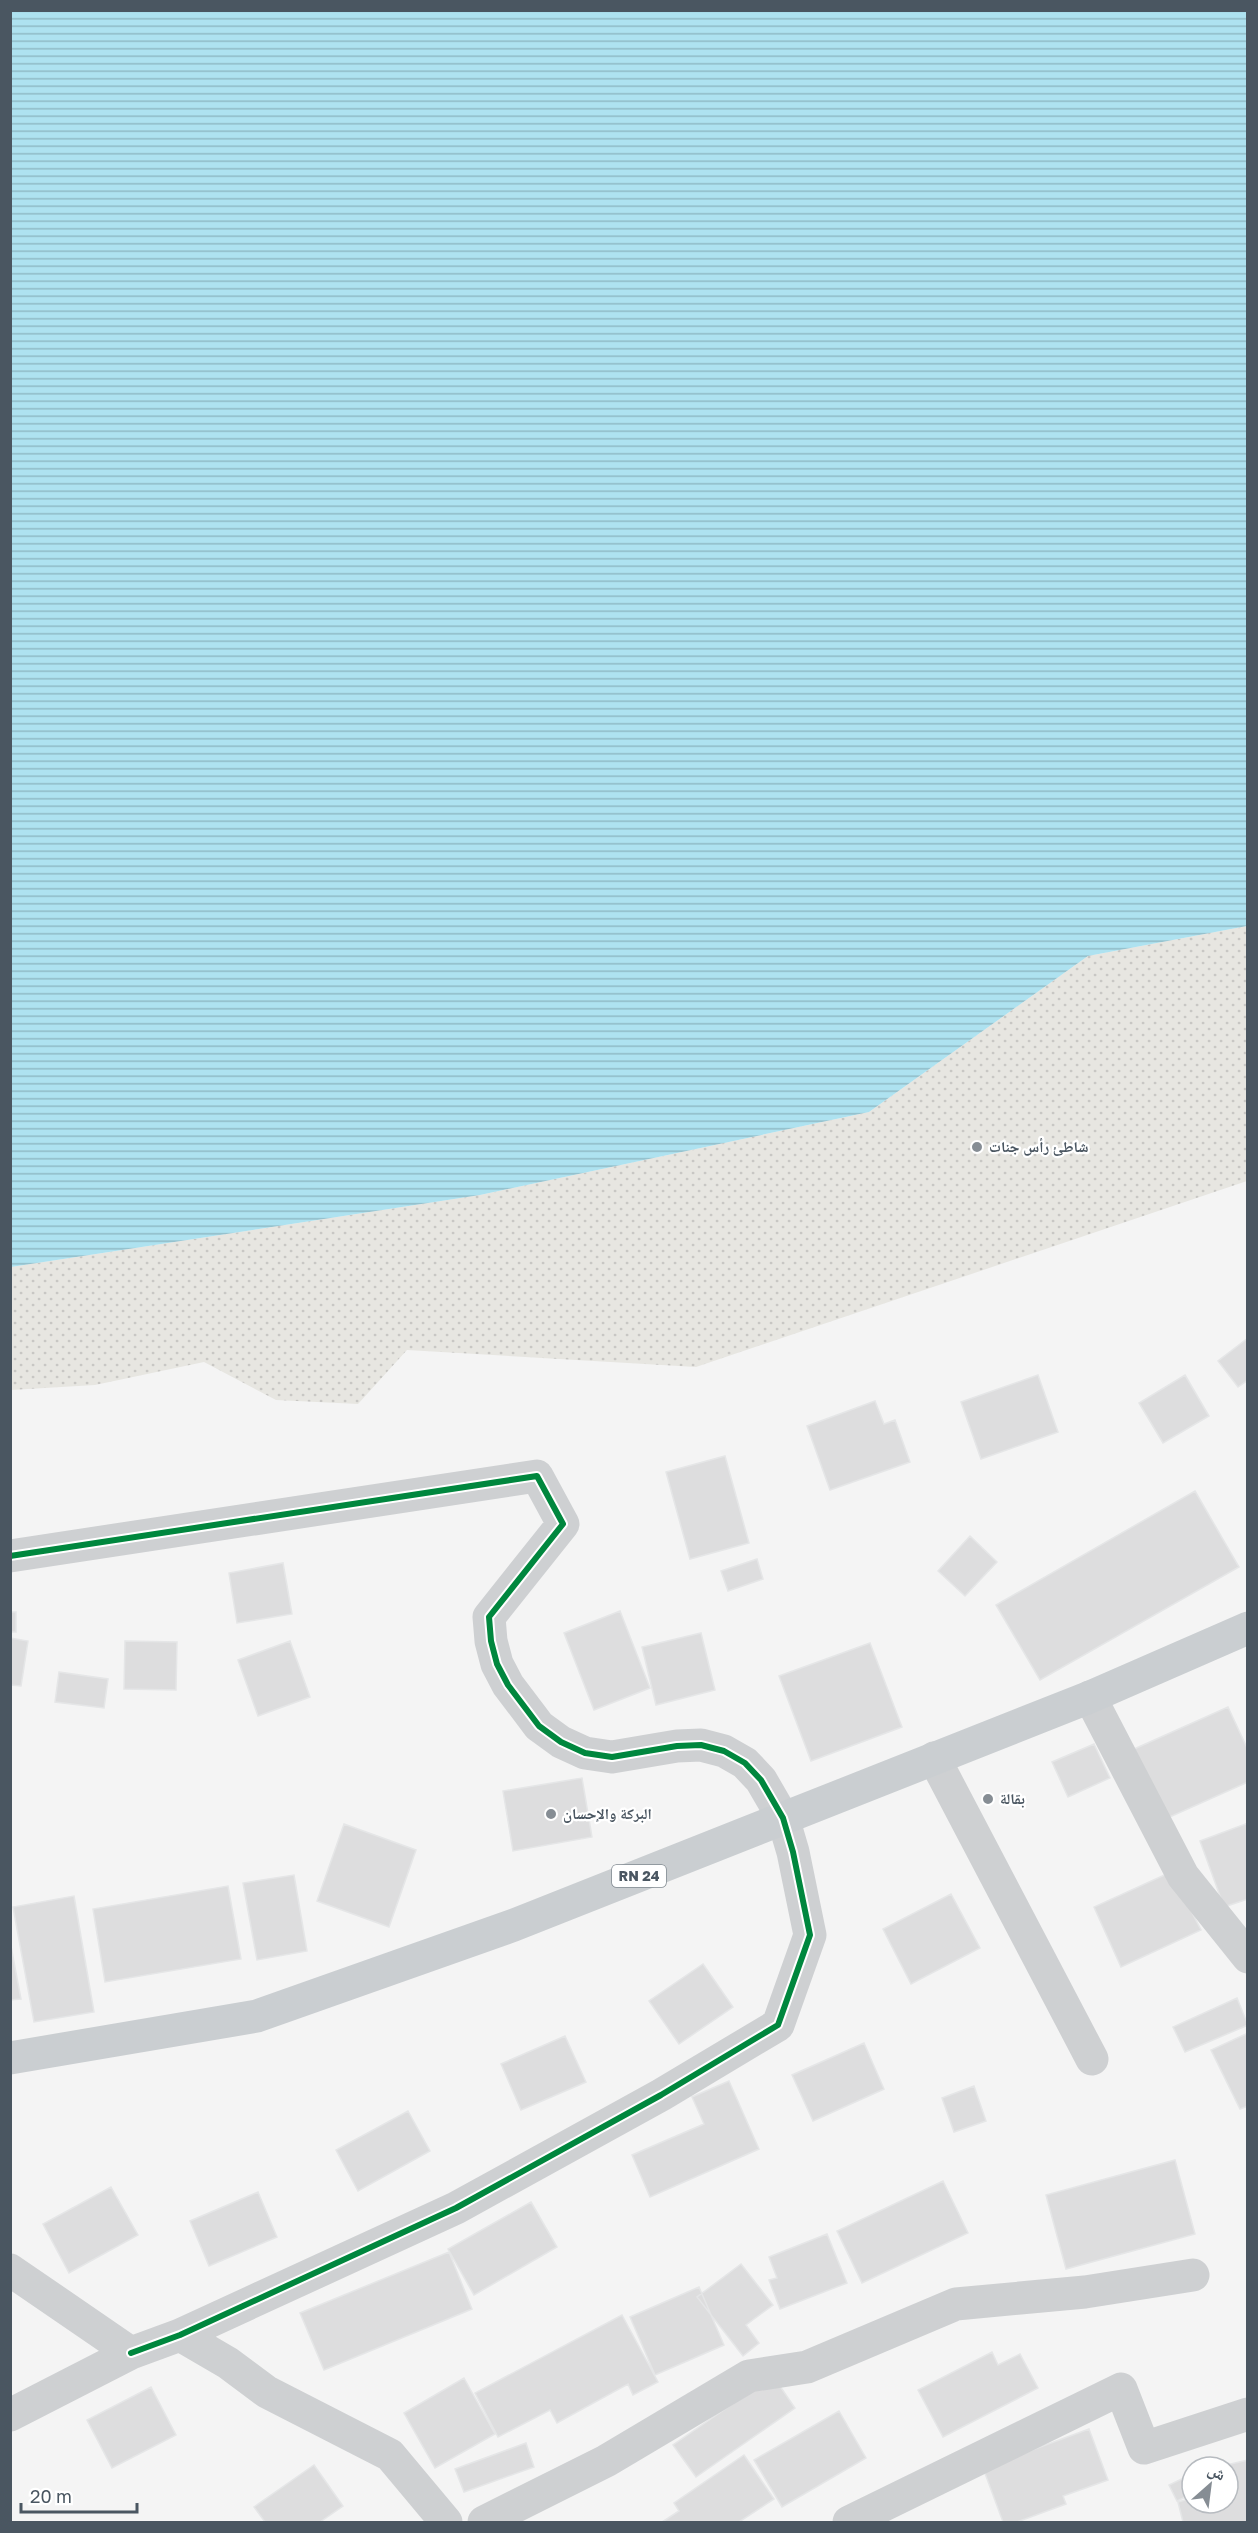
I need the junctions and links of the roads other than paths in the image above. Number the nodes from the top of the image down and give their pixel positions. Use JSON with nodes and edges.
{"nodes":[{"id":1,"x":10,"y":1556,"type":"edge"},
{"id":2,"x":1248,"y":1628,"type":"edge"},
{"id":3,"x":1090,"y":1697,"type":"junction"},
{"id":4,"x":934,"y":1758,"type":"junction"},
{"id":5,"x":783,"y":1818,"type":"junction"},
{"id":6,"x":1248,"y":1957,"type":"edge"},
{"id":7,"x":10,"y":2058,"type":"edge"},
{"id":8,"x":1092,"y":2059,"type":"dead end"},
{"id":9,"x":10,"y":2270,"type":"edge"},
{"id":10,"x":1193,"y":2275,"type":"dead end"},
{"id":11,"x":180,"y":2335,"type":"junction"},
{"id":12,"x":131,"y":2353,"type":"junction"},
{"id":13,"x":1248,"y":2414,"type":"edge"},
{"id":14,"x":10,"y":2415,"type":"edge"},
{"id":15,"x":446,"y":2523,"type":"edge"},
{"id":16,"x":484,"y":2523,"type":"edge"},
{"id":17,"x":849,"y":2523,"type":"edge"}],
"edges":[{"from":1,"to":5,"type":"street"},
{"from":2,"to":3,"type":"main road","number":"RN 24"},
{"from":3,"to":4,"type":"main road","number":"RN 24"},
{"from":3,"to":6,"type":"street"},
{"from":4,"to":5,"type":"main road","number":"RN 24"},
{"from":4,"to":8,"type":"street"},
{"from":5,"to":7,"type":"main road","number":"RN 24"},
{"from":5,"to":11,"type":"street"},
{"from":9,"to":12,"type":"street"},
{"from":10,"to":16,"type":"street"},
{"from":11,"to":12,"type":"street"},
{"from":11,"to":15,"type":"street"},
{"from":12,"to":14,"type":"street"},
{"from":13,"to":17,"type":"street"}]}
